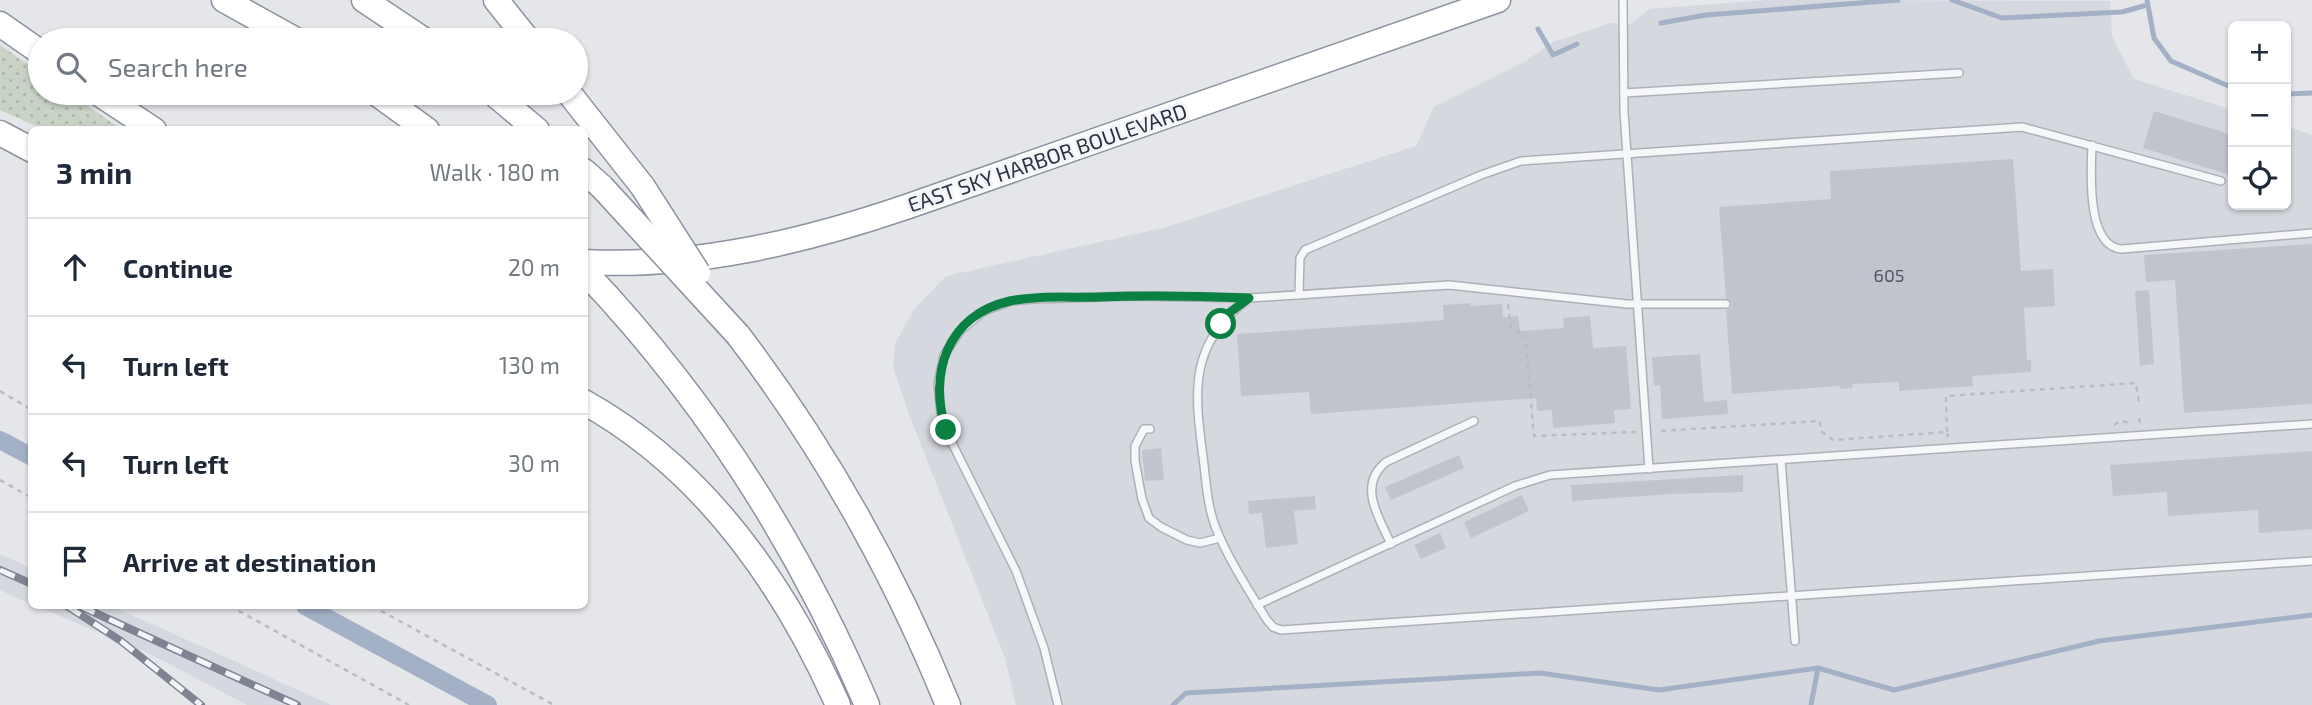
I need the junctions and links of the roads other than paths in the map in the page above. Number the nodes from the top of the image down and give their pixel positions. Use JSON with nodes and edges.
{"nodes":[{"id":1,"x":224,"y":0,"type":"edge"},
{"id":2,"x":364,"y":0,"type":"edge"},
{"id":3,"x":496,"y":0,"type":"edge"},
{"id":4,"x":1498,"y":0,"type":"edge"},
{"id":5,"x":1623,"y":0,"type":"edge"},
{"id":6,"x":0,"y":24,"type":"edge"},
{"id":7,"x":274,"y":28,"type":"edge"},
{"id":8,"x":406,"y":28,"type":"edge"},
{"id":9,"x":518,"y":28,"type":"edge"},
{"id":10,"x":28,"y":44,"type":"edge"},
{"id":11,"x":1958,"y":73,"type":"dead end"},
{"id":12,"x":1623,"y":93,"type":"junction"},
{"id":13,"x":116,"y":105,"type":"edge"},
{"id":14,"x":393,"y":105,"type":"edge"},
{"id":15,"x":507,"y":105,"type":"edge"},
{"id":16,"x":578,"y":105,"type":"edge"},
{"id":17,"x":0,"y":117,"type":"edge"},
{"id":18,"x":148,"y":126,"type":"edge"},
{"id":19,"x":421,"y":126,"type":"edge"},
{"id":20,"x":532,"y":126,"type":"edge"},
{"id":21,"x":28,"y":128,"type":"edge"},
{"id":22,"x":0,"y":133,"type":"edge"},
{"id":23,"x":2092,"y":145,"type":"junction"},
{"id":24,"x":28,"y":148,"type":"edge"},
{"id":25,"x":1626,"y":153,"type":"junction"},
{"id":26,"x":593,"y":179,"type":"edge"},
{"id":27,"x":2221,"y":181,"type":"dead end"},
{"id":28,"x":2312,"y":233,"type":"edge"},
{"id":29,"x":588,"y":262,"type":"edge"},
{"id":30,"x":588,"y":276,"type":"edge"},
{"id":31,"x":1299,"y":295,"type":"junction"},
{"id":32,"x":1249,"y":298,"type":"junction"},
{"id":33,"x":1636,"y":304,"type":"junction"},
{"id":34,"x":1726,"y":304,"type":"dead end"},
{"id":35,"x":738,"y":335,"type":"junction"},
{"id":36,"x":588,"y":405,"type":"edge"},
{"id":37,"x":1474,"y":421,"type":"dead end"},
{"id":38,"x":2312,"y":424,"type":"edge"},
{"id":39,"x":1150,"y":429,"type":"dead end"},
{"id":40,"x":1781,"y":460,"type":"junction"},
{"id":41,"x":1649,"y":469,"type":"junction"},
{"id":42,"x":1220,"y":538,"type":"junction"},
{"id":43,"x":1391,"y":544,"type":"junction"},
{"id":44,"x":2312,"y":561,"type":"edge"},
{"id":45,"x":1791,"y":596,"type":"junction"},
{"id":46,"x":1258,"y":605,"type":"junction"},
{"id":47,"x":1796,"y":641,"type":"dead end"},
{"id":48,"x":838,"y":705,"type":"edge"},
{"id":49,"x":867,"y":705,"type":"edge"},
{"id":50,"x":948,"y":705,"type":"edge"},
{"id":51,"x":1058,"y":705,"type":"edge"}],
"edges":[{"from":1,"to":7,"type":"highway"},
{"from":2,"to":8,"type":"highway"},
{"from":3,"to":9,"type":"highway"},
{"from":4,"to":29,"type":"highway","name":"EAST SKY HARBOR BOULEVARD"},
{"from":5,"to":12,"type":"lane"},
{"from":6,"to":10,"type":"highway"},
{"from":11,"to":12,"type":"lane"},
{"from":12,"to":25,"type":"lane"},
{"from":13,"to":18,"type":"highway"},
{"from":14,"to":19,"type":"highway"},
{"from":15,"to":20,"type":"highway"},
{"from":16,"to":35,"type":"highway","bridge":true},
{"from":17,"to":21,"type":"highway"},
{"from":22,"to":24,"type":"highway"},
{"from":23,"to":25,"type":"lane"},
{"from":23,"to":27,"type":"lane"},
{"from":23,"to":28,"type":"lane"},
{"from":25,"to":31,"type":"lane"},
{"from":25,"to":33,"type":"lane"},
{"from":26,"to":35,"type":"highway","bridge":true},
{"from":30,"to":49,"type":"highway"},
{"from":31,"to":32,"type":"lane"},
{"from":31,"to":33,"type":"lane"},
{"from":32,"to":42,"type":"lane"},
{"from":32,"to":51,"type":"lane"},
{"from":33,"to":34,"type":"lane"},
{"from":33,"to":41,"type":"lane"},
{"from":35,"to":50,"type":"highway"},
{"from":36,"to":48,"type":"highway"},
{"from":37,"to":43,"type":"lane"},
{"from":38,"to":40,"type":"lane"},
{"from":39,"to":42,"type":"lane"},
{"from":40,"to":41,"type":"lane"},
{"from":40,"to":45,"type":"lane"},
{"from":41,"to":43,"type":"lane"},
{"from":42,"to":46,"type":"lane"},
{"from":43,"to":46,"type":"lane"},
{"from":44,"to":45,"type":"lane"},
{"from":45,"to":46,"type":"lane"},
{"from":45,"to":47,"type":"lane"}]}
